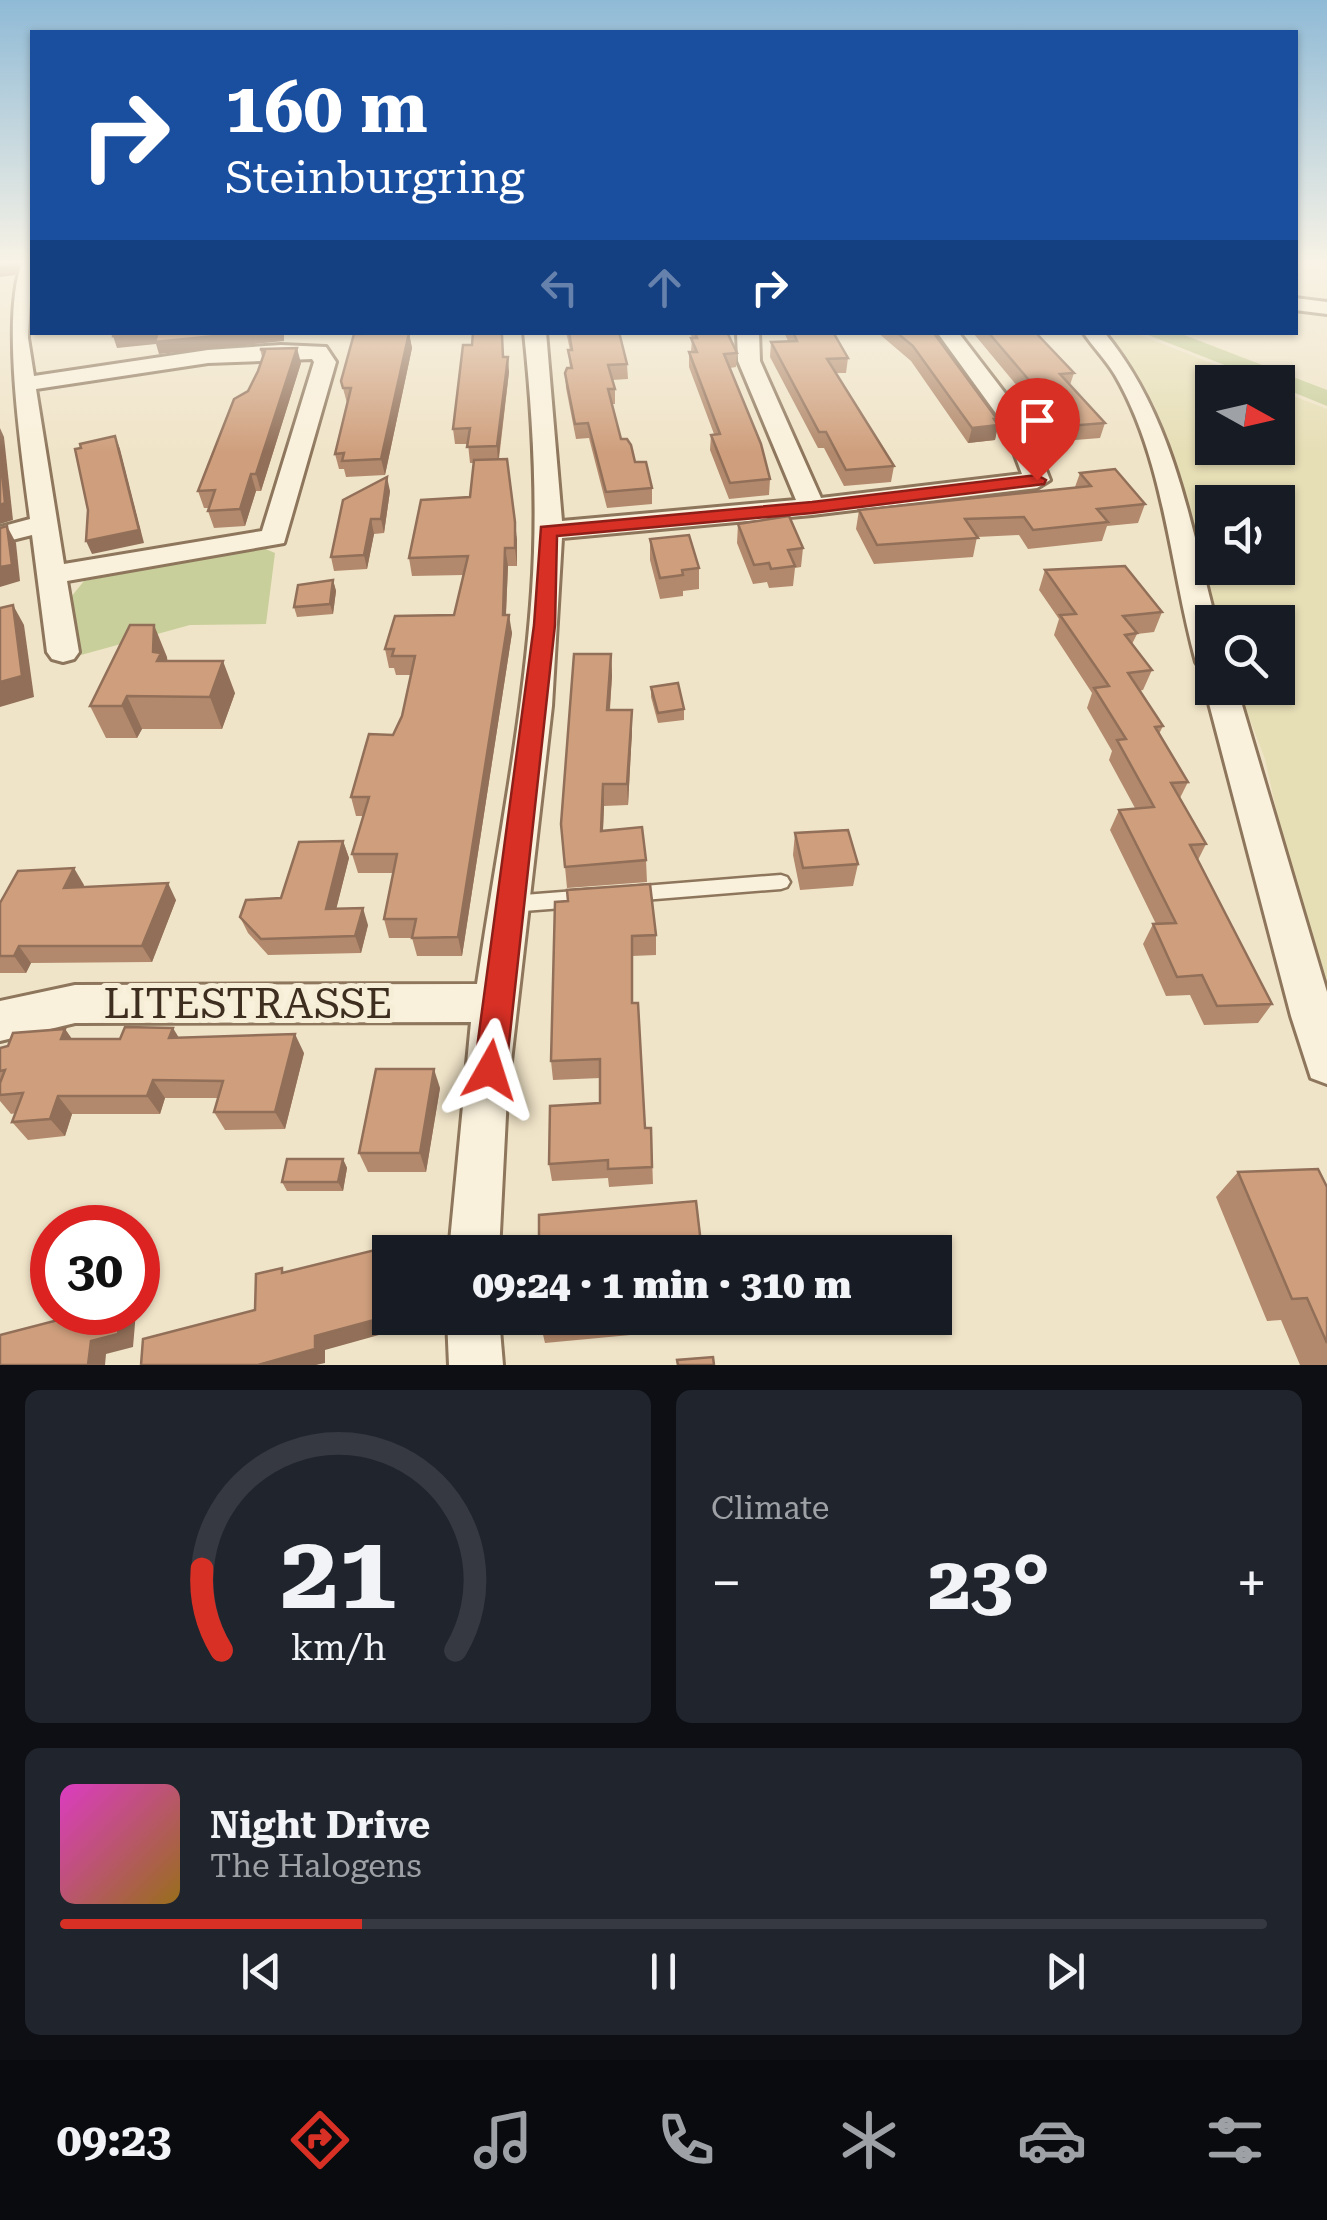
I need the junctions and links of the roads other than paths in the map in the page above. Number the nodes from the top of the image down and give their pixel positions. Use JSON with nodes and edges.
{"nodes":[{"id":1,"x":17,"y":325,"type":"edge"},
{"id":2,"x":536,"y":335,"type":"edge"},
{"id":3,"x":748,"y":335,"type":"edge"},
{"id":4,"x":949,"y":335,"type":"edge"},
{"id":5,"x":1095,"y":335,"type":"edge"},
{"id":6,"x":25,"y":384,"type":"junction"},
{"id":7,"x":812,"y":507,"type":"junction"},
{"id":8,"x":43,"y":524,"type":"junction"},
{"id":9,"x":548,"y":531,"type":"junction"},
{"id":10,"x":0,"y":535,"type":"edge"},
{"id":11,"x":53,"y":576,"type":"junction"},
{"id":12,"x":1195,"y":608,"type":"edge"},
{"id":13,"x":63,"y":652,"type":"dead end"},
{"id":14,"x":1227,"y":705,"type":"edge"},
{"id":15,"x":781,"y":882,"type":"dead end"},
{"id":16,"x":510,"y":904,"type":"junction"},
{"id":17,"x":498,"y":1002,"type":"junction"},
{"id":18,"x":0,"y":1021,"type":"edge"},
{"id":19,"x":1327,"y":1063,"type":"edge"},
{"id":20,"x":474,"y":1235,"type":"edge"},
{"id":21,"x":474,"y":1335,"type":"edge"},
{"id":22,"x":476,"y":1365,"type":"edge"}],
"edges":[{"from":1,"to":6,"type":"street"},
{"from":2,"to":9,"type":"street"},
{"from":3,"to":7,"type":"street"},
{"from":4,"to":7,"type":"street"},
{"from":5,"to":12,"type":"street"},
{"from":6,"to":8,"type":"street"},
{"from":6,"to":11,"type":"street"},
{"from":7,"to":9,"type":"street"},
{"from":8,"to":10,"type":"street"},
{"from":8,"to":11,"type":"street"},
{"from":9,"to":16,"type":"street"},
{"from":11,"to":13,"type":"street"},
{"from":14,"to":19,"type":"street"},
{"from":15,"to":16,"type":"lane"},
{"from":16,"to":17,"type":"street"},
{"from":17,"to":18,"type":"street","name":"LITESTRASSE"},
{"from":17,"to":20,"type":"street"},
{"from":21,"to":22,"type":"street"}]}
